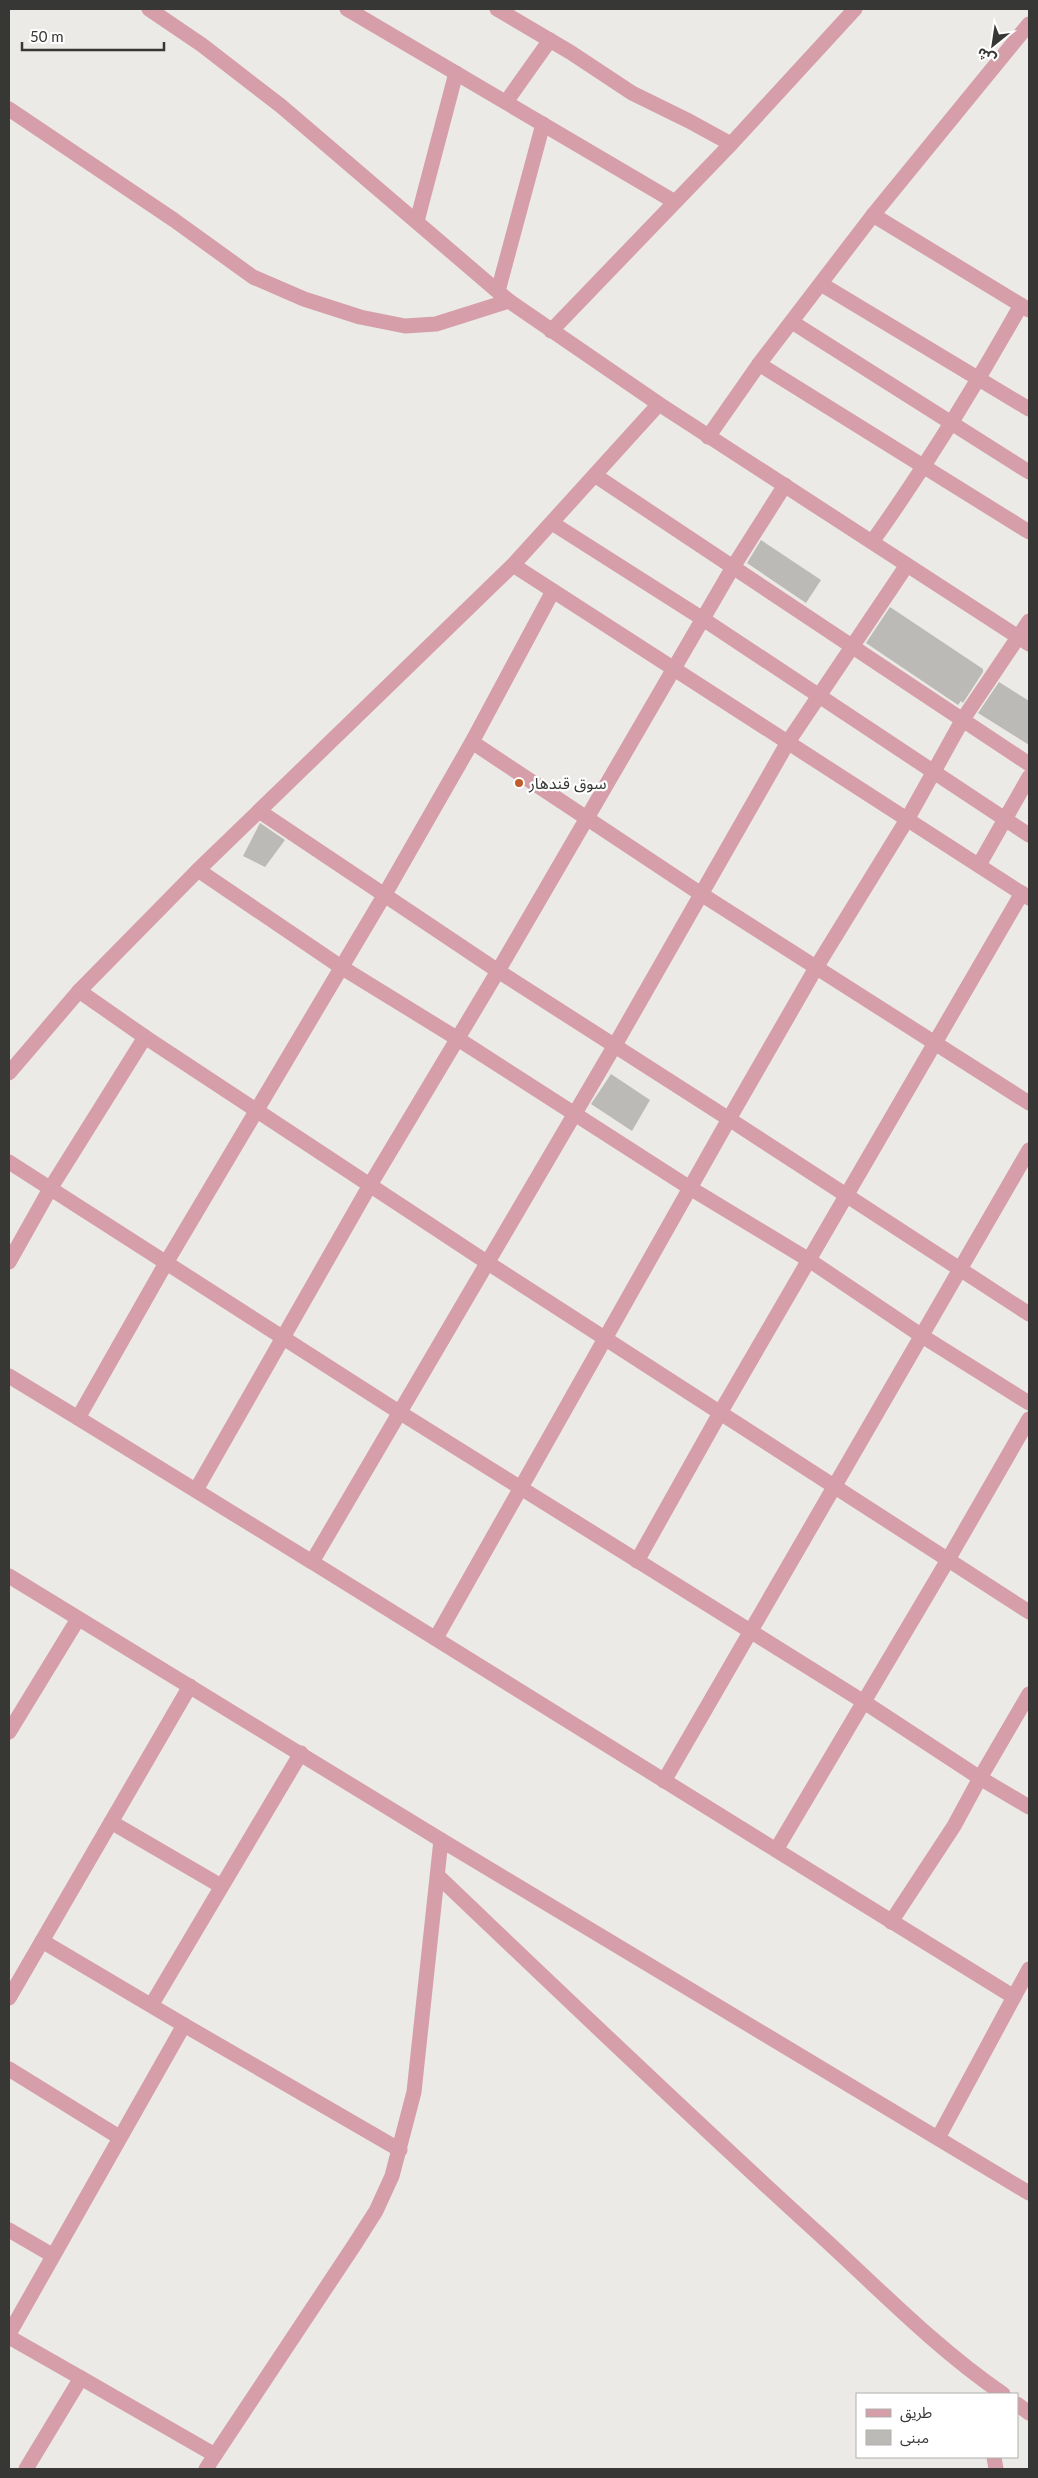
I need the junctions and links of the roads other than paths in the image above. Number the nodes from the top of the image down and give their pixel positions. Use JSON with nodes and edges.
{"nodes":[{"id":1,"x":149,"y":9,"type":"edge"},
{"id":2,"x":347,"y":9,"type":"edge"},
{"id":3,"x":498,"y":9,"type":"edge"},
{"id":4,"x":839,"y":9,"type":"edge"},
{"id":5,"x":855,"y":9,"type":"edge"},
{"id":6,"x":366,"y":13,"type":"edge"},
{"id":7,"x":844,"y":24,"type":"junction"},
{"id":8,"x":1029,"y":24,"type":"edge"},
{"id":9,"x":550,"y":40,"type":"junction"},
{"id":10,"x":456,"y":73,"type":"junction"},
{"id":11,"x":506,"y":102,"type":"junction"},
{"id":12,"x":9,"y":109,"type":"edge"},
{"id":13,"x":543,"y":124,"type":"junction"},
{"id":14,"x":731,"y":144,"type":"junction"},
{"id":15,"x":675,"y":202,"type":"junction"},
{"id":16,"x":873,"y":215,"type":"junction"},
{"id":17,"x":417,"y":221,"type":"junction"},
{"id":18,"x":821,"y":284,"type":"junction"},
{"id":19,"x":504,"y":296,"type":"junction"},
{"id":20,"x":1025,"y":308,"type":"edge"},
{"id":21,"x":792,"y":322,"type":"junction"},
{"id":22,"x":551,"y":331,"type":"junction"},
{"id":23,"x":760,"y":364,"type":"junction"},
{"id":24,"x":979,"y":380,"type":"junction"},
{"id":25,"x":659,"y":404,"type":"junction"},
{"id":26,"x":1029,"y":409,"type":"edge"},
{"id":27,"x":952,"y":424,"type":"junction"},
{"id":28,"x":708,"y":437,"type":"junction"},
{"id":29,"x":925,"y":467,"type":"junction"},
{"id":30,"x":1029,"y":472,"type":"edge"},
{"id":31,"x":596,"y":476,"type":"junction"},
{"id":32,"x":785,"y":485,"type":"junction"},
{"id":33,"x":552,"y":523,"type":"junction"},
{"id":34,"x":1029,"y":532,"type":"edge"},
{"id":35,"x":872,"y":542,"type":"junction"},
{"id":36,"x":513,"y":565,"type":"junction"},
{"id":37,"x":907,"y":566,"type":"junction"},
{"id":38,"x":733,"y":568,"type":"junction"},
{"id":39,"x":553,"y":590,"type":"junction"},
{"id":40,"x":703,"y":618,"type":"junction"},
{"id":41,"x":1029,"y":621,"type":"edge"},
{"id":42,"x":1024,"y":641,"type":"edge"},
{"id":43,"x":852,"y":646,"type":"junction"},
{"id":44,"x":673,"y":669,"type":"junction"},
{"id":45,"x":818,"y":696,"type":"junction"},
{"id":46,"x":963,"y":719,"type":"junction"},
{"id":47,"x":472,"y":742,"type":"junction"},
{"id":48,"x":788,"y":742,"type":"junction"},
{"id":49,"x":1029,"y":764,"type":"edge"},
{"id":50,"x":935,"y":771,"type":"junction"},
{"id":51,"x":1029,"y":777,"type":"edge"},
{"id":52,"x":259,"y":811,"type":"junction"},
{"id":53,"x":586,"y":818,"type":"junction"},
{"id":54,"x":908,"y":818,"type":"junction"},
{"id":55,"x":1006,"y":819,"type":"junction"},
{"id":56,"x":1029,"y":835,"type":"edge"},
{"id":57,"x":979,"y":865,"type":"junction"},
{"id":58,"x":198,"y":870,"type":"junction"},
{"id":59,"x":385,"y":894,"type":"junction"},
{"id":60,"x":701,"y":894,"type":"junction"},
{"id":61,"x":1026,"y":895,"type":"edge"},
{"id":62,"x":817,"y":966,"type":"junction"},
{"id":63,"x":341,"y":967,"type":"junction"},
{"id":64,"x":498,"y":971,"type":"junction"},
{"id":65,"x":79,"y":991,"type":"junction"},
{"id":66,"x":145,"y":1037,"type":"junction"},
{"id":67,"x":458,"y":1039,"type":"junction"},
{"id":68,"x":935,"y":1044,"type":"junction"},
{"id":69,"x":615,"y":1045,"type":"junction"},
{"id":70,"x":9,"y":1073,"type":"edge"},
{"id":71,"x":1029,"y":1103,"type":"edge"},
{"id":72,"x":256,"y":1111,"type":"junction"},
{"id":73,"x":574,"y":1115,"type":"junction"},
{"id":74,"x":729,"y":1119,"type":"junction"},
{"id":75,"x":1029,"y":1150,"type":"edge"},
{"id":76,"x":9,"y":1162,"type":"edge"},
{"id":77,"x":370,"y":1185,"type":"junction"},
{"id":78,"x":690,"y":1188,"type":"junction"},
{"id":79,"x":50,"y":1189,"type":"junction"},
{"id":80,"x":847,"y":1195,"type":"junction"},
{"id":81,"x":809,"y":1260,"type":"junction"},
{"id":82,"x":9,"y":1262,"type":"edge"},
{"id":83,"x":166,"y":1263,"type":"junction"},
{"id":84,"x":488,"y":1263,"type":"junction"},
{"id":85,"x":960,"y":1270,"type":"junction"},
{"id":86,"x":1029,"y":1314,"type":"edge"},
{"id":87,"x":922,"y":1336,"type":"junction"},
{"id":88,"x":606,"y":1338,"type":"junction"},
{"id":89,"x":283,"y":1339,"type":"junction"},
{"id":90,"x":9,"y":1376,"type":"edge"},
{"id":91,"x":1029,"y":1403,"type":"edge"},
{"id":92,"x":399,"y":1412,"type":"junction"},
{"id":93,"x":720,"y":1413,"type":"junction"},
{"id":94,"x":78,"y":1418,"type":"junction"},
{"id":95,"x":1029,"y":1419,"type":"edge"},
{"id":96,"x":521,"y":1487,"type":"junction"},
{"id":97,"x":836,"y":1487,"type":"junction"},
{"id":98,"x":196,"y":1490,"type":"junction"},
{"id":99,"x":950,"y":1558,"type":"junction"},
{"id":100,"x":637,"y":1561,"type":"junction"},
{"id":101,"x":312,"y":1562,"type":"junction"},
{"id":102,"x":9,"y":1576,"type":"edge"},
{"id":103,"x":1029,"y":1612,"type":"edge"},
{"id":104,"x":78,"y":1619,"type":"junction"},
{"id":105,"x":750,"y":1632,"type":"junction"},
{"id":106,"x":436,"y":1638,"type":"junction"},
{"id":107,"x":190,"y":1686,"type":"junction"},
{"id":108,"x":1029,"y":1694,"type":"edge"},
{"id":109,"x":864,"y":1702,"type":"junction"},
{"id":110,"x":9,"y":1732,"type":"edge"},
{"id":111,"x":300,"y":1753,"type":"junction"},
{"id":112,"x":980,"y":1778,"type":"junction"},
{"id":113,"x":664,"y":1781,"type":"junction"},
{"id":114,"x":1029,"y":1807,"type":"edge"},
{"id":115,"x":111,"y":1822,"type":"junction"},
{"id":116,"x":441,"y":1840,"type":"junction"},
{"id":117,"x":776,"y":1850,"type":"junction"},
{"id":118,"x":438,"y":1877,"type":"junction"},
{"id":119,"x":221,"y":1886,"type":"junction"},
{"id":120,"x":891,"y":1922,"type":"junction"},
{"id":121,"x":42,"y":1941,"type":"junction"},
{"id":122,"x":1029,"y":1969,"type":"edge"},
{"id":123,"x":1014,"y":1997,"type":"junction"},
{"id":124,"x":9,"y":1998,"type":"edge"},
{"id":125,"x":152,"y":2004,"type":"junction"},
{"id":126,"x":184,"y":2025,"type":"junction"},
{"id":127,"x":9,"y":2069,"type":"edge"},
{"id":128,"x":119,"y":2137,"type":"junction"},
{"id":129,"x":938,"y":2138,"type":"junction"},
{"id":130,"x":400,"y":2150,"type":"junction"},
{"id":131,"x":1029,"y":2193,"type":"edge"},
{"id":132,"x":9,"y":2230,"type":"edge"},
{"id":133,"x":52,"y":2255,"type":"junction"},
{"id":134,"x":9,"y":2336,"type":"edge"},
{"id":135,"x":81,"y":2378,"type":"junction"},
{"id":136,"x":985,"y":2388,"type":"edge"},
{"id":137,"x":1000,"y":2393,"type":"edge"},
{"id":138,"x":1018,"y":2405,"type":"edge"},
{"id":139,"x":1029,"y":2412,"type":"edge"},
{"id":140,"x":215,"y":2456,"type":"junction"},
{"id":141,"x":26,"y":2469,"type":"edge"},
{"id":142,"x":206,"y":2469,"type":"edge"}],
"edges":[{"from":1,"to":17,"type":"street"},
{"from":2,"to":6,"type":"street"},
{"from":3,"to":9,"type":"street"},
{"from":4,"to":7,"type":"street"},
{"from":5,"to":7,"type":"street"},
{"from":6,"to":10,"type":"street"},
{"from":7,"to":14,"type":"street"},
{"from":8,"to":16,"type":"street"},
{"from":9,"to":11,"type":"street"},
{"from":9,"to":14,"type":"street"},
{"from":10,"to":11,"type":"street"},
{"from":10,"to":17,"type":"street"},
{"from":11,"to":13,"type":"street"},
{"from":12,"to":19,"type":"street"},
{"from":13,"to":15,"type":"street"},
{"from":13,"to":19,"type":"street"},
{"from":14,"to":15,"type":"street"},
{"from":15,"to":22,"type":"street"},
{"from":16,"to":18,"type":"street"},
{"from":16,"to":20,"type":"street"},
{"from":17,"to":19,"type":"street"},
{"from":18,"to":21,"type":"street"},
{"from":18,"to":24,"type":"street"},
{"from":19,"to":22,"type":"street"},
{"from":20,"to":24,"type":"street"},
{"from":21,"to":23,"type":"street"},
{"from":21,"to":27,"type":"street"},
{"from":22,"to":25,"type":"street"},
{"from":23,"to":28,"type":"street"},
{"from":23,"to":29,"type":"street"},
{"from":24,"to":26,"type":"street"},
{"from":24,"to":27,"type":"street"},
{"from":25,"to":28,"type":"street"},
{"from":25,"to":31,"type":"street"},
{"from":27,"to":29,"type":"street"},
{"from":27,"to":30,"type":"street"},
{"from":28,"to":32,"type":"street"},
{"from":29,"to":34,"type":"street"},
{"from":29,"to":35,"type":"street"},
{"from":31,"to":33,"type":"street"},
{"from":31,"to":38,"type":"street"},
{"from":32,"to":35,"type":"street"},
{"from":32,"to":38,"type":"street"},
{"from":33,"to":36,"type":"street"},
{"from":33,"to":40,"type":"street"},
{"from":35,"to":37,"type":"street"},
{"from":36,"to":39,"type":"street"},
{"from":36,"to":52,"type":"street"},
{"from":37,"to":42,"type":"street"},
{"from":37,"to":43,"type":"street"},
{"from":38,"to":40,"type":"street"},
{"from":38,"to":43,"type":"street"},
{"from":39,"to":44,"type":"street"},
{"from":39,"to":47,"type":"street"},
{"from":40,"to":44,"type":"street"},
{"from":40,"to":45,"type":"street"},
{"from":41,"to":42,"type":"street"},
{"from":42,"to":46,"type":"street"},
{"from":43,"to":45,"type":"street"},
{"from":43,"to":46,"type":"street"},
{"from":44,"to":48,"type":"street"},
{"from":44,"to":53,"type":"street"},
{"from":45,"to":48,"type":"street"},
{"from":45,"to":50,"type":"street"},
{"from":46,"to":49,"type":"street"},
{"from":46,"to":50,"type":"street"},
{"from":47,"to":53,"type":"street"},
{"from":47,"to":59,"type":"street"},
{"from":48,"to":54,"type":"street"},
{"from":48,"to":60,"type":"street"},
{"from":50,"to":54,"type":"street"},
{"from":50,"to":55,"type":"street"},
{"from":51,"to":55,"type":"street"},
{"from":52,"to":58,"type":"street"},
{"from":52,"to":59,"type":"street"},
{"from":53,"to":60,"type":"street"},
{"from":53,"to":64,"type":"street"},
{"from":54,"to":57,"type":"street"},
{"from":54,"to":62,"type":"street"},
{"from":55,"to":56,"type":"street"},
{"from":55,"to":57,"type":"street"},
{"from":57,"to":61,"type":"street"},
{"from":58,"to":63,"type":"street"},
{"from":58,"to":65,"type":"street"},
{"from":59,"to":63,"type":"street"},
{"from":59,"to":64,"type":"street"},
{"from":60,"to":62,"type":"street"},
{"from":60,"to":69,"type":"street"},
{"from":61,"to":68,"type":"street"},
{"from":62,"to":68,"type":"street"},
{"from":62,"to":74,"type":"street"},
{"from":63,"to":67,"type":"street"},
{"from":63,"to":72,"type":"street"},
{"from":64,"to":67,"type":"street"},
{"from":64,"to":69,"type":"street"},
{"from":65,"to":66,"type":"street"},
{"from":65,"to":70,"type":"street"},
{"from":66,"to":72,"type":"street"},
{"from":66,"to":79,"type":"street"},
{"from":67,"to":73,"type":"street"},
{"from":67,"to":77,"type":"street"},
{"from":68,"to":71,"type":"street"},
{"from":68,"to":80,"type":"street"},
{"from":69,"to":73,"type":"street"},
{"from":69,"to":74,"type":"street"},
{"from":72,"to":77,"type":"street"},
{"from":72,"to":83,"type":"street"},
{"from":73,"to":78,"type":"street"},
{"from":73,"to":84,"type":"street"},
{"from":74,"to":78,"type":"street"},
{"from":74,"to":80,"type":"street"},
{"from":75,"to":85,"type":"street"},
{"from":76,"to":79,"type":"street"},
{"from":77,"to":84,"type":"street"},
{"from":77,"to":89,"type":"street"},
{"from":78,"to":81,"type":"street"},
{"from":78,"to":88,"type":"street"},
{"from":79,"to":82,"type":"street"},
{"from":79,"to":83,"type":"street"},
{"from":80,"to":81,"type":"street"},
{"from":80,"to":85,"type":"street"},
{"from":81,"to":87,"type":"street"},
{"from":81,"to":93,"type":"street"},
{"from":83,"to":89,"type":"street"},
{"from":83,"to":94,"type":"street"},
{"from":84,"to":88,"type":"street"},
{"from":84,"to":92,"type":"street"},
{"from":85,"to":86,"type":"street"},
{"from":85,"to":87,"type":"street"},
{"from":87,"to":91,"type":"street"},
{"from":87,"to":97,"type":"street"},
{"from":88,"to":93,"type":"street"},
{"from":88,"to":96,"type":"street"},
{"from":89,"to":92,"type":"street"},
{"from":89,"to":98,"type":"street"},
{"from":90,"to":94,"type":"street"},
{"from":92,"to":96,"type":"street"},
{"from":92,"to":101,"type":"street"},
{"from":93,"to":97,"type":"street"},
{"from":93,"to":100,"type":"street"},
{"from":94,"to":98,"type":"street"},
{"from":95,"to":99,"type":"street"},
{"from":96,"to":100,"type":"street"},
{"from":96,"to":106,"type":"street"},
{"from":97,"to":99,"type":"street"},
{"from":97,"to":105,"type":"street"},
{"from":98,"to":101,"type":"street"},
{"from":99,"to":103,"type":"street"},
{"from":99,"to":109,"type":"street"},
{"from":100,"to":105,"type":"street"},
{"from":101,"to":106,"type":"street"},
{"from":102,"to":104,"type":"street"},
{"from":104,"to":107,"type":"street"},
{"from":104,"to":110,"type":"street"},
{"from":105,"to":109,"type":"street"},
{"from":105,"to":113,"type":"street"},
{"from":106,"to":113,"type":"street"},
{"from":107,"to":111,"type":"street"},
{"from":107,"to":115,"type":"street"},
{"from":108,"to":112,"type":"street"},
{"from":109,"to":112,"type":"street"},
{"from":109,"to":117,"type":"street"},
{"from":111,"to":116,"type":"street"},
{"from":111,"to":119,"type":"street"},
{"from":112,"to":114,"type":"street"},
{"from":112,"to":120,"type":"street"},
{"from":113,"to":117,"type":"street"},
{"from":115,"to":119,"type":"street"},
{"from":115,"to":121,"type":"street"},
{"from":116,"to":118,"type":"street"},
{"from":116,"to":129,"type":"street"},
{"from":117,"to":120,"type":"street"},
{"from":118,"to":130,"type":"street"},
{"from":118,"to":136,"type":"street"},
{"from":119,"to":125,"type":"street"},
{"from":120,"to":123,"type":"street"},
{"from":121,"to":124,"type":"street"},
{"from":121,"to":125,"type":"street"},
{"from":122,"to":123,"type":"street"},
{"from":123,"to":129,"type":"street"},
{"from":125,"to":126,"type":"street"},
{"from":126,"to":128,"type":"street"},
{"from":126,"to":130,"type":"street"},
{"from":127,"to":128,"type":"street"},
{"from":128,"to":133,"type":"street"},
{"from":129,"to":131,"type":"street"},
{"from":130,"to":140,"type":"street"},
{"from":132,"to":133,"type":"street"},
{"from":133,"to":134,"type":"street"},
{"from":134,"to":135,"type":"street"},
{"from":135,"to":140,"type":"street"},
{"from":135,"to":141,"type":"street"},
{"from":136,"to":137,"type":"street"},
{"from":138,"to":139,"type":"street"},
{"from":140,"to":142,"type":"street"}]}
